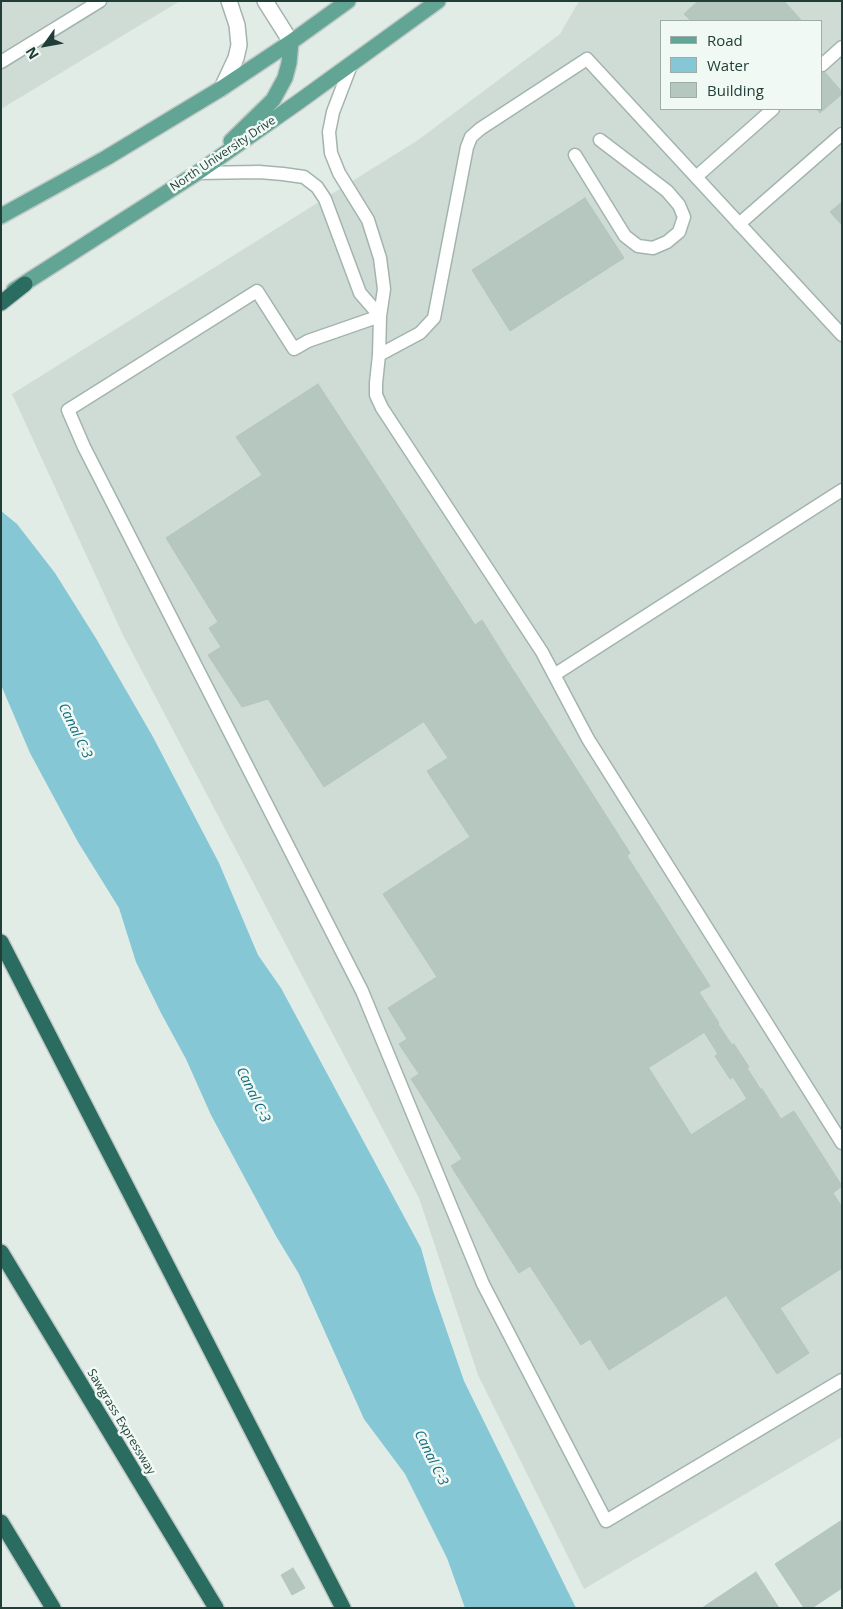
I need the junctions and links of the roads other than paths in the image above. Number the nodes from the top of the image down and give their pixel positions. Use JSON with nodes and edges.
{"nodes":[{"id":1,"x":100,"y":1,"type":"edge"},
{"id":2,"x":229,"y":1,"type":"edge"},
{"id":3,"x":265,"y":1,"type":"edge"},
{"id":4,"x":348,"y":1,"type":"edge"},
{"id":5,"x":438,"y":1,"type":"edge"},
{"id":6,"x":291,"y":42,"type":"junction"},
{"id":7,"x":842,"y":47,"type":"edge"},
{"id":8,"x":1,"y":62,"type":"edge"},
{"id":9,"x":823,"y":64,"type":"edge"},
{"id":10,"x":351,"y":65,"type":"junction"},
{"id":11,"x":222,"y":88,"type":"junction"},
{"id":12,"x":772,"y":110,"type":"edge"},
{"id":13,"x":842,"y":134,"type":"edge"},
{"id":14,"x":600,"y":140,"type":"dead end"},
{"id":15,"x":575,"y":155,"type":"dead end"},
{"id":16,"x":197,"y":173,"type":"junction"},
{"id":17,"x":696,"y":177,"type":"junction"},
{"id":18,"x":1,"y":216,"type":"edge"},
{"id":19,"x":740,"y":224,"type":"junction"},
{"id":20,"x":24,"y":284,"type":"junction"},
{"id":21,"x":1,"y":297,"type":"edge"},
{"id":22,"x":1,"y":303,"type":"edge"},
{"id":23,"x":380,"y":316,"type":"junction"},
{"id":24,"x":841,"y":333,"type":"edge"},
{"id":25,"x":379,"y":355,"type":"junction"},
{"id":26,"x":842,"y":490,"type":"edge"},
{"id":27,"x":554,"y":675,"type":"junction"},
{"id":28,"x":1,"y":942,"type":"edge"},
{"id":29,"x":842,"y":1143,"type":"edge"},
{"id":30,"x":1,"y":1252,"type":"edge"},
{"id":31,"x":842,"y":1380,"type":"edge"},
{"id":32,"x":1,"y":1522,"type":"edge"},
{"id":33,"x":53,"y":1608,"type":"edge"},
{"id":34,"x":216,"y":1608,"type":"edge"},
{"id":35,"x":343,"y":1608,"type":"edge"}],
"edges":[{"from":1,"to":8,"type":"lane"},
{"from":2,"to":11,"type":"street"},
{"from":3,"to":6,"type":"street"},
{"from":4,"to":6,"type":"main road"},
{"from":5,"to":10,"type":"main road","name":"North University Drive"},
{"from":6,"to":11,"type":"main road"},
{"from":6,"to":16,"type":"main road"},
{"from":7,"to":9,"type":"lane"},
{"from":10,"to":16,"type":"main road","name":"North University Drive"},
{"from":10,"to":23,"type":"lane"},
{"from":11,"to":18,"type":"main road"},
{"from":12,"to":17,"type":"lane"},
{"from":13,"to":19,"type":"lane"},
{"from":14,"to":15,"type":"lane"},
{"from":16,"to":20,"type":"main road","name":"North University Drive"},
{"from":16,"to":23,"type":"lane"},
{"from":17,"to":19,"type":"lane"},
{"from":17,"to":25,"type":"lane"},
{"from":19,"to":24,"type":"lane"},
{"from":20,"to":21,"type":"main road","name":"North University Drive"},
{"from":20,"to":22,"type":"highway"},
{"from":23,"to":25,"type":"lane"},
{"from":23,"to":31,"type":"lane"},
{"from":25,"to":27,"type":"lane"},
{"from":26,"to":27,"type":"lane"},
{"from":27,"to":29,"type":"lane"},
{"from":28,"to":35,"type":"highway"},
{"from":30,"to":34,"type":"highway","name":"Sawgrass Expressway"},
{"from":32,"to":33,"type":"highway"}]}
